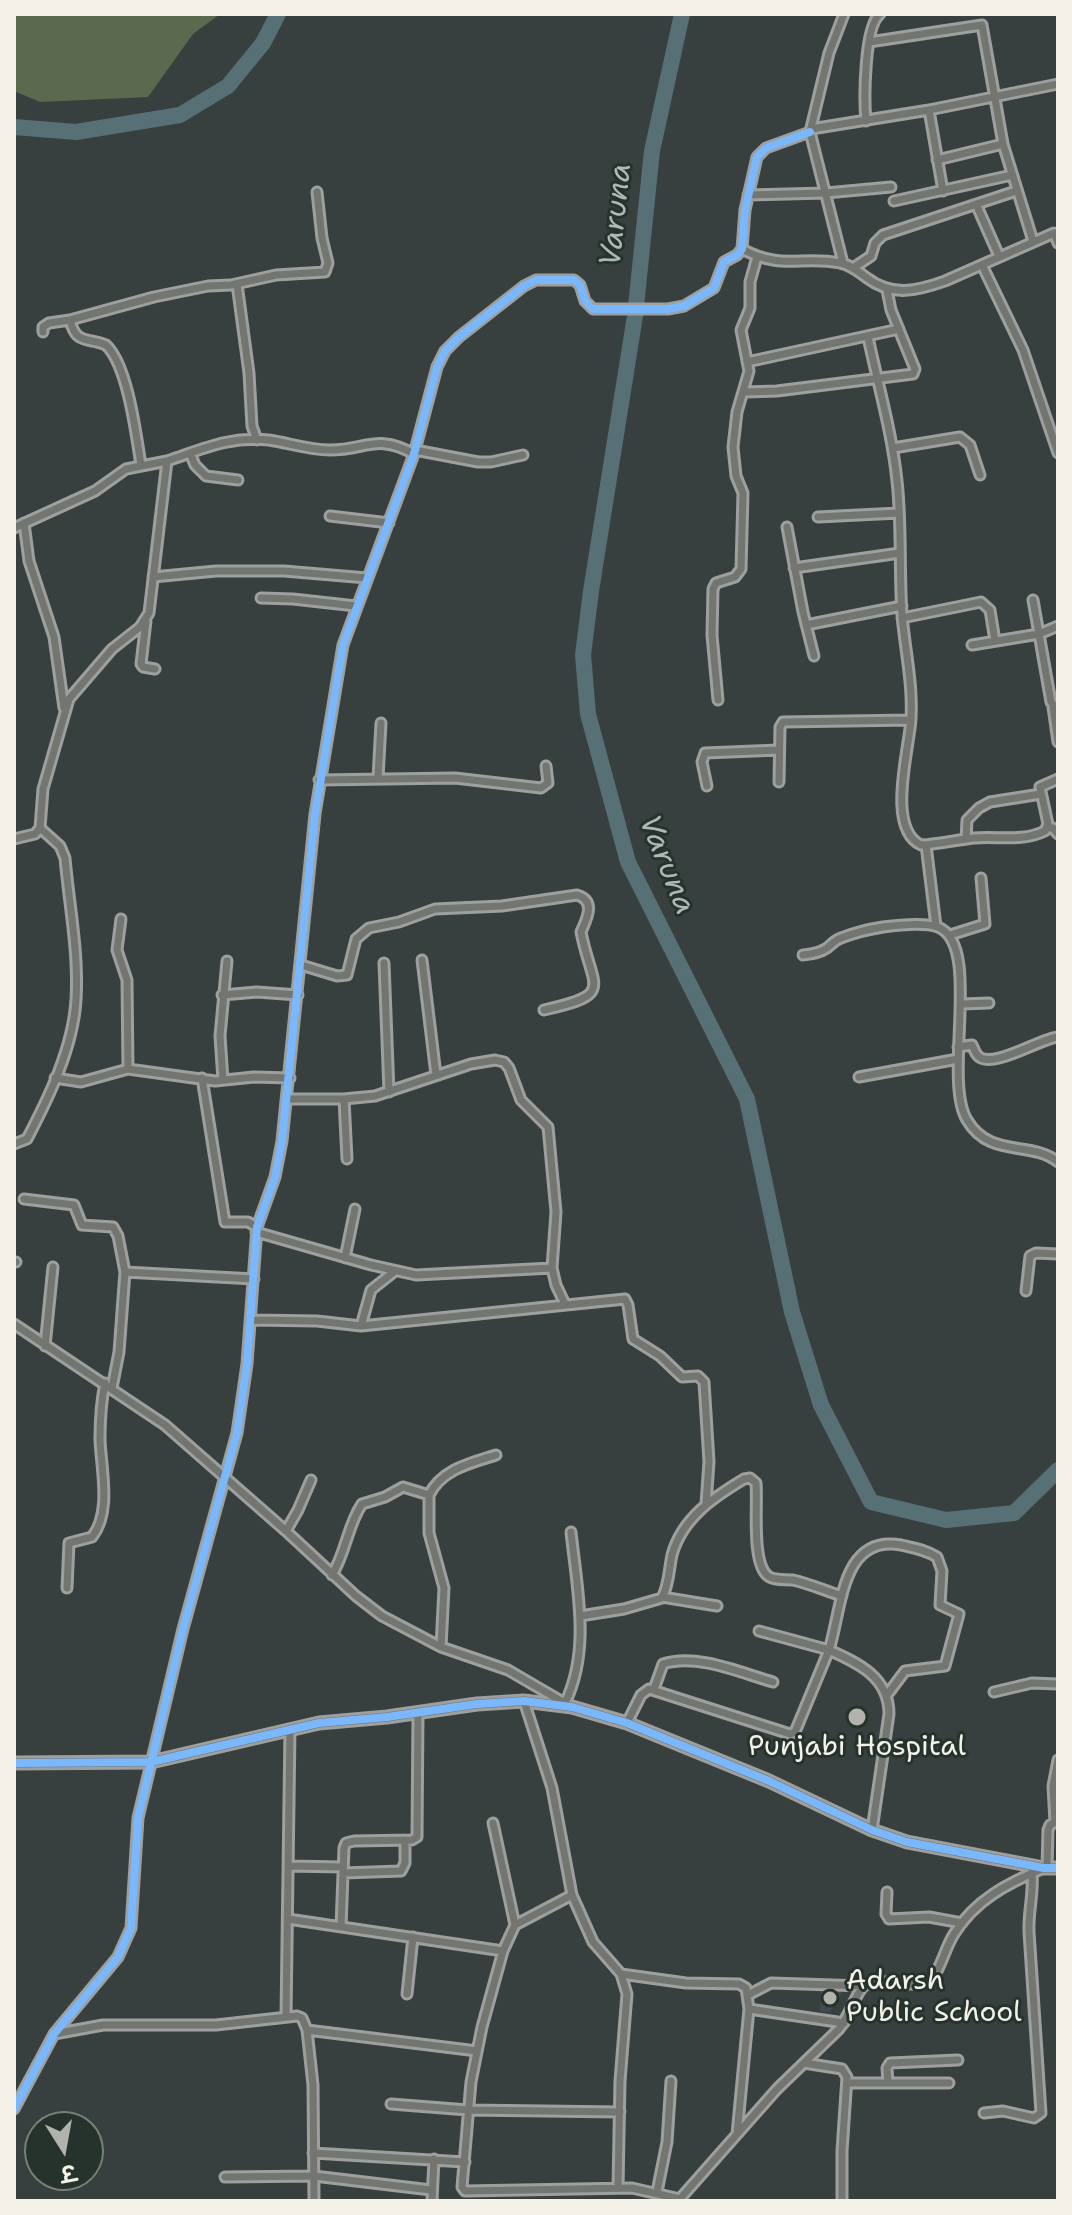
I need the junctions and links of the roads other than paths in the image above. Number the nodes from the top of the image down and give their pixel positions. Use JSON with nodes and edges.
{"nodes":[{"id":1,"x":844,"y":14,"type":"edge"},
{"id":2,"x":880,"y":14,"type":"edge"},
{"id":3,"x":869,"y":42,"type":"junction"},
{"id":4,"x":1058,"y":84,"type":"edge"},
{"id":5,"x":993,"y":96,"type":"junction"},
{"id":6,"x":929,"y":110,"type":"junction"},
{"id":7,"x":866,"y":121,"type":"junction"},
{"id":8,"x":811,"y":131,"type":"junction"},
{"id":9,"x":1003,"y":144,"type":"junction"},
{"id":10,"x":937,"y":160,"type":"junction"},
{"id":11,"x":1012,"y":175,"type":"junction"},
{"id":12,"x":891,"y":187,"type":"dead end"},
{"id":13,"x":943,"y":191,"type":"junction"},
{"id":14,"x":1016,"y":191,"type":"junction"},
{"id":15,"x":317,"y":192,"type":"dead end"},
{"id":16,"x":826,"y":193,"type":"junction"},
{"id":17,"x":748,"y":195,"type":"junction"},
{"id":18,"x":894,"y":201,"type":"dead end"},
{"id":19,"x":976,"y":204,"type":"junction"},
{"id":20,"x":1056,"y":232,"type":"edge"},
{"id":21,"x":1033,"y":241,"type":"junction"},
{"id":22,"x":1058,"y":243,"type":"edge"},
{"id":23,"x":742,"y":249,"type":"junction"},
{"id":24,"x":999,"y":256,"type":"junction"},
{"id":25,"x":757,"y":257,"type":"junction"},
{"id":26,"x":843,"y":263,"type":"junction"},
{"id":27,"x":982,"y":265,"type":"junction"},
{"id":28,"x":853,"y":268,"type":"junction"},
{"id":29,"x":237,"y":284,"type":"junction"},
{"id":30,"x":887,"y":290,"type":"junction"},
{"id":31,"x":70,"y":320,"type":"junction"},
{"id":32,"x":899,"y":329,"type":"junction"},
{"id":33,"x":43,"y":332,"type":"dead end"},
{"id":34,"x":868,"y":337,"type":"junction"},
{"id":35,"x":747,"y":362,"type":"junction"},
{"id":36,"x":877,"y":379,"type":"junction"},
{"id":37,"x":745,"y":392,"type":"junction"},
{"id":38,"x":1056,"y":435,"type":"edge"},
{"id":39,"x":257,"y":440,"type":"junction"},
{"id":40,"x":893,"y":448,"type":"junction"},
{"id":41,"x":414,"y":452,"type":"junction"},
{"id":42,"x":190,"y":453,"type":"junction"},
{"id":43,"x":1058,"y":453,"type":"edge"},
{"id":44,"x":523,"y":455,"type":"dead end"},
{"id":45,"x":167,"y":461,"type":"junction"},
{"id":46,"x":141,"y":465,"type":"junction"},
{"id":47,"x":980,"y":475,"type":"dead end"},
{"id":48,"x":238,"y":480,"type":"dead end"},
{"id":49,"x":899,"y":513,"type":"junction"},
{"id":50,"x":330,"y":516,"type":"dead end"},
{"id":51,"x":818,"y":517,"type":"dead end"},
{"id":52,"x":24,"y":523,"type":"junction"},
{"id":53,"x":389,"y":523,"type":"junction"},
{"id":54,"x":787,"y":527,"type":"dead end"},
{"id":55,"x":14,"y":528,"type":"edge"},
{"id":56,"x":900,"y":553,"type":"junction"},
{"id":57,"x":794,"y":568,"type":"junction"},
{"id":58,"x":153,"y":577,"type":"junction"},
{"id":59,"x":367,"y":578,"type":"junction"},
{"id":60,"x":261,"y":598,"type":"dead end"},
{"id":61,"x":1033,"y":600,"type":"dead end"},
{"id":62,"x":356,"y":606,"type":"junction"},
{"id":63,"x":902,"y":606,"type":"junction"},
{"id":64,"x":902,"y":618,"type":"junction"},
{"id":65,"x":146,"y":621,"type":"junction"},
{"id":66,"x":806,"y":625,"type":"junction"},
{"id":67,"x":1058,"y":626,"type":"edge"},
{"id":68,"x":1039,"y":634,"type":"junction"},
{"id":69,"x":995,"y":641,"type":"junction"},
{"id":70,"x":972,"y":645,"type":"dead end"},
{"id":71,"x":814,"y":656,"type":"dead end"},
{"id":72,"x":155,"y":669,"type":"dead end"},
{"id":73,"x":718,"y":700,"type":"dead end"},
{"id":74,"x":1056,"y":708,"type":"edge"},
{"id":75,"x":64,"y":711,"type":"junction"},
{"id":76,"x":911,"y":720,"type":"junction"},
{"id":77,"x":381,"y":723,"type":"dead end"},
{"id":78,"x":1058,"y":742,"type":"edge"},
{"id":79,"x":779,"y":750,"type":"junction"},
{"id":80,"x":546,"y":766,"type":"dead end"},
{"id":81,"x":378,"y":778,"type":"junction"},
{"id":82,"x":1058,"y":779,"type":"edge"},
{"id":83,"x":319,"y":780,"type":"junction"},
{"id":84,"x":779,"y":782,"type":"dead end"},
{"id":85,"x":707,"y":786,"type":"dead end"},
{"id":86,"x":1041,"y":794,"type":"junction"},
{"id":87,"x":40,"y":828,"type":"junction"},
{"id":88,"x":1047,"y":828,"type":"junction"},
{"id":89,"x":1058,"y":834,"type":"edge"},
{"id":90,"x":14,"y":839,"type":"edge"},
{"id":91,"x":966,"y":839,"type":"junction"},
{"id":92,"x":926,"y":845,"type":"junction"},
{"id":93,"x":981,"y":878,"type":"dead end"},
{"id":94,"x":121,"y":919,"type":"dead end"},
{"id":95,"x":936,"y":926,"type":"junction"},
{"id":96,"x":950,"y":935,"type":"junction"},
{"id":97,"x":803,"y":955,"type":"dead end"},
{"id":98,"x":422,"y":960,"type":"dead end"},
{"id":99,"x":227,"y":961,"type":"dead end"},
{"id":100,"x":384,"y":963,"type":"dead end"},
{"id":101,"x":301,"y":965,"type":"junction"},
{"id":102,"x":222,"y":995,"type":"junction"},
{"id":103,"x":298,"y":995,"type":"junction"},
{"id":104,"x":989,"y":1003,"type":"dead end"},
{"id":105,"x":962,"y":1004,"type":"junction"},
{"id":106,"x":544,"y":1010,"type":"dead end"},
{"id":107,"x":1058,"y":1037,"type":"edge"},
{"id":108,"x":958,"y":1047,"type":"junction"},
{"id":109,"x":958,"y":1059,"type":"junction"},
{"id":110,"x":128,"y":1069,"type":"junction"},
{"id":111,"x":436,"y":1075,"type":"junction"},
{"id":112,"x":859,"y":1077,"type":"dead end"},
{"id":113,"x":55,"y":1078,"type":"junction"},
{"id":114,"x":202,"y":1078,"type":"junction"},
{"id":115,"x":290,"y":1078,"type":"junction"},
{"id":116,"x":223,"y":1080,"type":"junction"},
{"id":117,"x":389,"y":1092,"type":"junction"},
{"id":118,"x":287,"y":1099,"type":"junction"},
{"id":119,"x":344,"y":1099,"type":"junction"},
{"id":120,"x":14,"y":1144,"type":"edge"},
{"id":121,"x":347,"y":1159,"type":"dead end"},
{"id":122,"x":1058,"y":1162,"type":"edge"},
{"id":123,"x":24,"y":1199,"type":"dead end"},
{"id":124,"x":355,"y":1209,"type":"dead end"},
{"id":125,"x":257,"y":1230,"type":"junction"},
{"id":126,"x":1058,"y":1254,"type":"edge"},
{"id":127,"x":345,"y":1258,"type":"junction"},
{"id":128,"x":53,"y":1267,"type":"dead end"},
{"id":129,"x":552,"y":1268,"type":"junction"},
{"id":130,"x":395,"y":1271,"type":"junction"},
{"id":131,"x":125,"y":1272,"type":"junction"},
{"id":132,"x":254,"y":1279,"type":"junction"},
{"id":133,"x":1026,"y":1291,"type":"dead end"},
{"id":134,"x":565,"y":1304,"type":"junction"},
{"id":135,"x":251,"y":1320,"type":"junction"},
{"id":136,"x":14,"y":1324,"type":"edge"},
{"id":137,"x":361,"y":1326,"type":"junction"},
{"id":138,"x":45,"y":1346,"type":"junction"},
{"id":139,"x":108,"y":1386,"type":"junction"},
{"id":140,"x":496,"y":1455,"type":"dead end"},
{"id":141,"x":225,"y":1476,"type":"junction"},
{"id":142,"x":311,"y":1480,"type":"dead end"},
{"id":143,"x":429,"y":1495,"type":"junction"},
{"id":144,"x":706,"y":1504,"type":"junction"},
{"id":145,"x":286,"y":1531,"type":"junction"},
{"id":146,"x":571,"y":1532,"type":"dead end"},
{"id":147,"x":332,"y":1575,"type":"junction"},
{"id":148,"x":67,"y":1588,"type":"dead end"},
{"id":149,"x":842,"y":1596,"type":"junction"},
{"id":150,"x":662,"y":1597,"type":"junction"},
{"id":151,"x":717,"y":1606,"type":"dead end"},
{"id":152,"x":580,"y":1616,"type":"junction"},
{"id":153,"x":759,"y":1631,"type":"dead end"},
{"id":154,"x":441,"y":1647,"type":"junction"},
{"id":155,"x":829,"y":1650,"type":"junction"},
{"id":156,"x":773,"y":1682,"type":"dead end"},
{"id":157,"x":1058,"y":1684,"type":"edge"},
{"id":158,"x":654,"y":1689,"type":"junction"},
{"id":159,"x":994,"y":1692,"type":"dead end"},
{"id":160,"x":887,"y":1695,"type":"junction"},
{"id":161,"x":524,"y":1701,"type":"junction"},
{"id":162,"x":568,"y":1705,"type":"junction"},
{"id":163,"x":418,"y":1713,"type":"junction"},
{"id":164,"x":627,"y":1723,"type":"junction"},
{"id":165,"x":290,"y":1729,"type":"junction"},
{"id":166,"x":1058,"y":1760,"type":"edge"},
{"id":167,"x":151,"y":1762,"type":"junction"},
{"id":168,"x":14,"y":1763,"type":"edge"},
{"id":169,"x":1056,"y":1821,"type":"edge"},
{"id":170,"x":493,"y":1823,"type":"dead end"},
{"id":171,"x":872,"y":1830,"type":"junction"},
{"id":172,"x":405,"y":1840,"type":"junction"},
{"id":173,"x":288,"y":1866,"type":"junction"},
{"id":174,"x":1045,"y":1868,"type":"junction"},
{"id":175,"x":1058,"y":1868,"type":"edge"},
{"id":176,"x":343,"y":1870,"type":"junction"},
{"id":177,"x":1032,"y":1873,"type":"junction"},
{"id":178,"x":887,"y":1892,"type":"dead end"},
{"id":179,"x":572,"y":1895,"type":"junction"},
{"id":180,"x":288,"y":1919,"type":"junction"},
{"id":181,"x":962,"y":1923,"type":"junction"},
{"id":182,"x":515,"y":1925,"type":"junction"},
{"id":183,"x":341,"y":1927,"type":"junction"},
{"id":184,"x":413,"y":1937,"type":"junction"},
{"id":185,"x":503,"y":1951,"type":"junction"},
{"id":186,"x":621,"y":1974,"type":"junction"},
{"id":187,"x":864,"y":1986,"type":"junction"},
{"id":188,"x":407,"y":1994,"type":"dead end"},
{"id":189,"x":748,"y":1995,"type":"junction"},
{"id":190,"x":749,"y":2009,"type":"junction"},
{"id":191,"x":286,"y":2017,"type":"junction"},
{"id":192,"x":844,"y":2023,"type":"junction"},
{"id":193,"x":307,"y":2030,"type":"junction"},
{"id":194,"x":54,"y":2034,"type":"junction"},
{"id":195,"x":477,"y":2051,"type":"junction"},
{"id":196,"x":958,"y":2060,"type":"dead end"},
{"id":197,"x":804,"y":2063,"type":"junction"},
{"id":198,"x":671,"y":2081,"type":"dead end"},
{"id":199,"x":847,"y":2083,"type":"junction"},
{"id":200,"x":888,"y":2083,"type":"junction"},
{"id":201,"x":949,"y":2083,"type":"dead end"},
{"id":202,"x":391,"y":2104,"type":"dead end"},
{"id":203,"x":14,"y":2109,"type":"edge"},
{"id":204,"x":468,"y":2110,"type":"junction"},
{"id":205,"x":620,"y":2112,"type":"junction"},
{"id":206,"x":984,"y":2113,"type":"dead end"},
{"id":207,"x":737,"y":2135,"type":"junction"},
{"id":208,"x":313,"y":2153,"type":"junction"},
{"id":209,"x":434,"y":2159,"type":"junction"},
{"id":210,"x":465,"y":2162,"type":"junction"},
{"id":211,"x":314,"y":2176,"type":"junction"},
{"id":212,"x":225,"y":2177,"type":"dead end"},
{"id":213,"x":618,"y":2187,"type":"junction"},
{"id":214,"x":431,"y":2190,"type":"junction"},
{"id":215,"x":657,"y":2192,"type":"junction"},
{"id":216,"x":679,"y":2200,"type":"edge"},
{"id":217,"x":314,"y":2201,"type":"edge"},
{"id":218,"x":432,"y":2201,"type":"edge"},
{"id":219,"x":842,"y":2201,"type":"edge"}],
"edges":[{"from":1,"to":8,"type":"street"},
{"from":2,"to":3,"type":"street"},
{"from":3,"to":5,"type":"street"},
{"from":3,"to":7,"type":"street"},
{"from":4,"to":5,"type":"street"},
{"from":5,"to":6,"type":"street"},
{"from":5,"to":9,"type":"street"},
{"from":6,"to":7,"type":"street"},
{"from":6,"to":10,"type":"street"},
{"from":7,"to":8,"type":"street"},
{"from":8,"to":16,"type":"street"},
{"from":8,"to":17,"type":"street"},
{"from":9,"to":10,"type":"street"},
{"from":9,"to":11,"type":"street"},
{"from":10,"to":13,"type":"street"},
{"from":11,"to":13,"type":"street"},
{"from":11,"to":14,"type":"street"},
{"from":12,"to":16,"type":"street"},
{"from":13,"to":18,"type":"street"},
{"from":14,"to":19,"type":"street"},
{"from":14,"to":21,"type":"street"},
{"from":15,"to":29,"type":"street"},
{"from":16,"to":17,"type":"street"},
{"from":16,"to":26,"type":"street"},
{"from":17,"to":23,"type":"street"},
{"from":19,"to":24,"type":"street"},
{"from":19,"to":28,"type":"street"},
{"from":20,"to":21,"type":"street"},
{"from":20,"to":22,"type":"street"},
{"from":21,"to":24,"type":"street"},
{"from":23,"to":25,"type":"street"},
{"from":23,"to":41,"type":"street"},
{"from":24,"to":27,"type":"street"},
{"from":25,"to":26,"type":"street"},
{"from":25,"to":35,"type":"street"},
{"from":26,"to":28,"type":"street"},
{"from":27,"to":30,"type":"street"},
{"from":27,"to":38,"type":"street"},
{"from":28,"to":30,"type":"street"},
{"from":29,"to":31,"type":"street"},
{"from":29,"to":39,"type":"street"},
{"from":30,"to":32,"type":"street"},
{"from":31,"to":33,"type":"street"},
{"from":31,"to":46,"type":"street"},
{"from":32,"to":34,"type":"street"},
{"from":32,"to":36,"type":"street"},
{"from":34,"to":35,"type":"street"},
{"from":34,"to":36,"type":"street"},
{"from":35,"to":37,"type":"street"},
{"from":36,"to":37,"type":"street"},
{"from":36,"to":40,"type":"street"},
{"from":37,"to":73,"type":"street"},
{"from":38,"to":43,"type":"street"},
{"from":39,"to":41,"type":"street"},
{"from":39,"to":42,"type":"street"},
{"from":40,"to":47,"type":"street"},
{"from":40,"to":49,"type":"street"},
{"from":41,"to":44,"type":"street"},
{"from":41,"to":53,"type":"street"},
{"from":42,"to":45,"type":"street"},
{"from":42,"to":48,"type":"street"},
{"from":45,"to":46,"type":"street"},
{"from":45,"to":58,"type":"street"},
{"from":46,"to":52,"type":"street"},
{"from":49,"to":51,"type":"street"},
{"from":49,"to":56,"type":"street"},
{"from":50,"to":53,"type":"street"},
{"from":52,"to":55,"type":"street"},
{"from":52,"to":75,"type":"street"},
{"from":53,"to":59,"type":"street"},
{"from":54,"to":57,"type":"street"},
{"from":56,"to":57,"type":"street"},
{"from":56,"to":63,"type":"street"},
{"from":57,"to":66,"type":"street"},
{"from":58,"to":59,"type":"street"},
{"from":58,"to":65,"type":"street"},
{"from":59,"to":62,"type":"street"},
{"from":60,"to":62,"type":"street"},
{"from":61,"to":68,"type":"street"},
{"from":62,"to":83,"type":"street"},
{"from":63,"to":64,"type":"street"},
{"from":63,"to":66,"type":"street"},
{"from":64,"to":69,"type":"street"},
{"from":64,"to":76,"type":"street"},
{"from":65,"to":72,"type":"street"},
{"from":65,"to":75,"type":"street"},
{"from":66,"to":71,"type":"street"},
{"from":67,"to":68,"type":"street"},
{"from":68,"to":69,"type":"street"},
{"from":68,"to":74,"type":"street"},
{"from":69,"to":70,"type":"street"},
{"from":74,"to":78,"type":"street"},
{"from":75,"to":87,"type":"street"},
{"from":76,"to":79,"type":"street"},
{"from":76,"to":92,"type":"street"},
{"from":77,"to":81,"type":"street"},
{"from":79,"to":84,"type":"street"},
{"from":79,"to":85,"type":"street"},
{"from":80,"to":81,"type":"street"},
{"from":81,"to":83,"type":"street"},
{"from":82,"to":86,"type":"street"},
{"from":83,"to":101,"type":"street"},
{"from":86,"to":88,"type":"street"},
{"from":86,"to":91,"type":"street"},
{"from":87,"to":90,"type":"street"},
{"from":87,"to":113,"type":"street"},
{"from":88,"to":89,"type":"street"},
{"from":88,"to":91,"type":"street"},
{"from":91,"to":92,"type":"street"},
{"from":92,"to":95,"type":"street"},
{"from":93,"to":96,"type":"street"},
{"from":94,"to":110,"type":"street"},
{"from":95,"to":96,"type":"street"},
{"from":95,"to":97,"type":"street"},
{"from":96,"to":105,"type":"street"},
{"from":98,"to":111,"type":"street"},
{"from":99,"to":102,"type":"street"},
{"from":100,"to":117,"type":"street"},
{"from":101,"to":103,"type":"street"},
{"from":101,"to":106,"type":"street"},
{"from":102,"to":103,"type":"street"},
{"from":102,"to":116,"type":"street"},
{"from":103,"to":115,"type":"street"},
{"from":104,"to":105,"type":"street"},
{"from":105,"to":108,"type":"street"},
{"from":107,"to":108,"type":"street"},
{"from":108,"to":109,"type":"street"},
{"from":109,"to":112,"type":"street"},
{"from":109,"to":122,"type":"street"},
{"from":110,"to":113,"type":"street"},
{"from":110,"to":114,"type":"street"},
{"from":111,"to":117,"type":"street"},
{"from":111,"to":129,"type":"street"},
{"from":113,"to":120,"type":"street"},
{"from":114,"to":116,"type":"street"},
{"from":114,"to":125,"type":"street"},
{"from":115,"to":116,"type":"street"},
{"from":115,"to":118,"type":"street"},
{"from":117,"to":119,"type":"street"},
{"from":118,"to":119,"type":"street"},
{"from":118,"to":125,"type":"street"},
{"from":119,"to":121,"type":"street"},
{"from":123,"to":131,"type":"street"},
{"from":124,"to":127,"type":"street"},
{"from":125,"to":127,"type":"street"},
{"from":125,"to":132,"type":"street"},
{"from":126,"to":133,"type":"street"},
{"from":127,"to":130,"type":"street"},
{"from":128,"to":138,"type":"street"},
{"from":129,"to":130,"type":"street"},
{"from":129,"to":134,"type":"street"},
{"from":130,"to":137,"type":"street"},
{"from":131,"to":132,"type":"street"},
{"from":131,"to":139,"type":"street"},
{"from":132,"to":135,"type":"street"},
{"from":134,"to":137,"type":"street"},
{"from":134,"to":144,"type":"street"},
{"from":135,"to":137,"type":"street"},
{"from":135,"to":141,"type":"street"},
{"from":136,"to":138,"type":"street"},
{"from":138,"to":139,"type":"street"},
{"from":139,"to":141,"type":"street"},
{"from":139,"to":148,"type":"street"},
{"from":140,"to":143,"type":"street"},
{"from":141,"to":145,"type":"street"},
{"from":141,"to":167,"type":"street"},
{"from":142,"to":145,"type":"street"},
{"from":143,"to":147,"type":"street"},
{"from":143,"to":154,"type":"street"},
{"from":144,"to":149,"type":"street"},
{"from":144,"to":150,"type":"street"},
{"from":145,"to":147,"type":"street"},
{"from":146,"to":152,"type":"street"},
{"from":147,"to":154,"type":"street"},
{"from":149,"to":155,"type":"street"},
{"from":149,"to":160,"type":"street"},
{"from":150,"to":151,"type":"street"},
{"from":150,"to":152,"type":"street"},
{"from":152,"to":162,"type":"street"},
{"from":153,"to":155,"type":"street"},
{"from":154,"to":162,"type":"street"},
{"from":155,"to":158,"type":"street"},
{"from":155,"to":160,"type":"street"},
{"from":156,"to":158,"type":"street"},
{"from":157,"to":159,"type":"street"},
{"from":158,"to":164,"type":"street"},
{"from":160,"to":171,"type":"street"},
{"from":161,"to":162,"type":"street"},
{"from":161,"to":163,"type":"street"},
{"from":161,"to":179,"type":"street"},
{"from":162,"to":164,"type":"street"},
{"from":163,"to":165,"type":"street"},
{"from":163,"to":172,"type":"street"},
{"from":164,"to":171,"type":"street"},
{"from":165,"to":167,"type":"street"},
{"from":165,"to":173,"type":"street"},
{"from":166,"to":169,"type":"street"},
{"from":167,"to":168,"type":"street"},
{"from":167,"to":194,"type":"street"},
{"from":169,"to":174,"type":"street"},
{"from":170,"to":182,"type":"street"},
{"from":171,"to":174,"type":"street"},
{"from":172,"to":176,"type":"street"},
{"from":172,"to":176,"type":"street"},
{"from":173,"to":176,"type":"street"},
{"from":173,"to":180,"type":"street"},
{"from":174,"to":175,"type":"street"},
{"from":174,"to":177,"type":"street"},
{"from":176,"to":183,"type":"street"},
{"from":177,"to":181,"type":"street"},
{"from":177,"to":206,"type":"street"},
{"from":178,"to":181,"type":"street"},
{"from":179,"to":182,"type":"street"},
{"from":179,"to":186,"type":"street"},
{"from":180,"to":183,"type":"street"},
{"from":180,"to":191,"type":"street"},
{"from":181,"to":187,"type":"street"},
{"from":182,"to":185,"type":"street"},
{"from":183,"to":184,"type":"street"},
{"from":184,"to":185,"type":"street"},
{"from":184,"to":188,"type":"street"},
{"from":185,"to":195,"type":"street"},
{"from":186,"to":189,"type":"street"},
{"from":186,"to":205,"type":"street"},
{"from":187,"to":189,"type":"street"},
{"from":187,"to":192,"type":"street"},
{"from":189,"to":190,"type":"street"},
{"from":190,"to":192,"type":"street"},
{"from":190,"to":207,"type":"street"},
{"from":191,"to":193,"type":"street"},
{"from":191,"to":194,"type":"street"},
{"from":192,"to":197,"type":"street"},
{"from":193,"to":195,"type":"street"},
{"from":193,"to":208,"type":"street"},
{"from":194,"to":203,"type":"street"},
{"from":195,"to":204,"type":"street"},
{"from":196,"to":200,"type":"street"},
{"from":197,"to":199,"type":"street"},
{"from":197,"to":207,"type":"street"},
{"from":198,"to":215,"type":"street"},
{"from":199,"to":200,"type":"street"},
{"from":199,"to":219,"type":"street"},
{"from":200,"to":201,"type":"street"},
{"from":202,"to":204,"type":"street"},
{"from":204,"to":205,"type":"street"},
{"from":204,"to":210,"type":"street"},
{"from":205,"to":213,"type":"street"},
{"from":207,"to":216,"type":"street"},
{"from":208,"to":209,"type":"street"},
{"from":208,"to":211,"type":"street"},
{"from":209,"to":210,"type":"street"},
{"from":209,"to":214,"type":"street"},
{"from":210,"to":213,"type":"street"},
{"from":211,"to":212,"type":"street"},
{"from":211,"to":214,"type":"street"},
{"from":211,"to":217,"type":"street"},
{"from":213,"to":215,"type":"street"},
{"from":214,"to":218,"type":"street"},
{"from":215,"to":216,"type":"street"}]}
